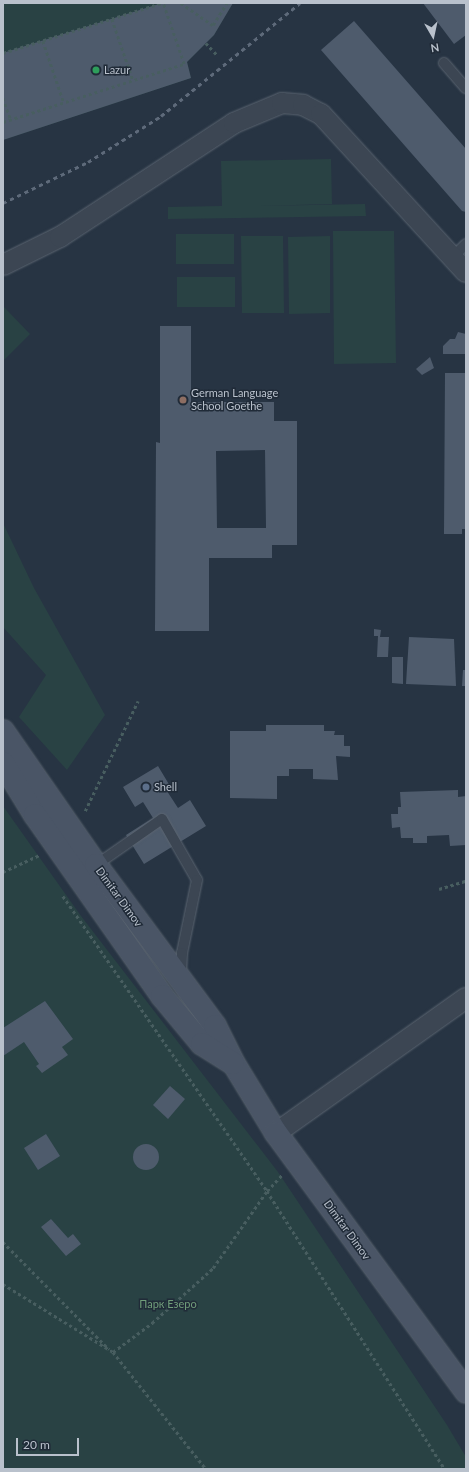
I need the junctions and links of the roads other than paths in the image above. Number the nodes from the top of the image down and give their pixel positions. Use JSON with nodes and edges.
{"nodes":[{"id":1,"x":444,"y":63,"type":"dead end"},
{"id":2,"x":466,"y":88,"type":"edge"},
{"id":3,"x":460,"y":250,"type":"edge"},
{"id":4,"x":3,"y":265,"type":"edge"},
{"id":5,"x":466,"y":272,"type":"edge"},
{"id":6,"x":3,"y":730,"type":"edge"},
{"id":7,"x":3,"y":763,"type":"edge"},
{"id":8,"x":96,"y":865,"type":"junction"},
{"id":9,"x":180,"y":981,"type":"junction"},
{"id":10,"x":466,"y":998,"type":"edge"},
{"id":11,"x":234,"y":1064,"type":"junction"},
{"id":12,"x":276,"y":1133,"type":"junction"},
{"id":13,"x":466,"y":1392,"type":"edge"}],
"edges":[{"from":1,"to":2,"type":"lane"},
{"from":3,"to":4,"type":"street"},
{"from":3,"to":5,"type":"street"},
{"from":6,"to":8,"type":"main road","name":"Dimitar Dimov"},
{"from":7,"to":11,"type":"main road","name":"Dimitar Dimov"},
{"from":8,"to":9,"type":"main road","name":"Dimitar Dimov"},
{"from":8,"to":9,"type":"lane"},
{"from":9,"to":11,"type":"main road","name":"Dimitar Dimov"},
{"from":10,"to":12,"type":"street"},
{"from":11,"to":12,"type":"main road","name":"Dimitar Dimov"},
{"from":12,"to":13,"type":"main road","name":"Dimitar Dimov"}]}
